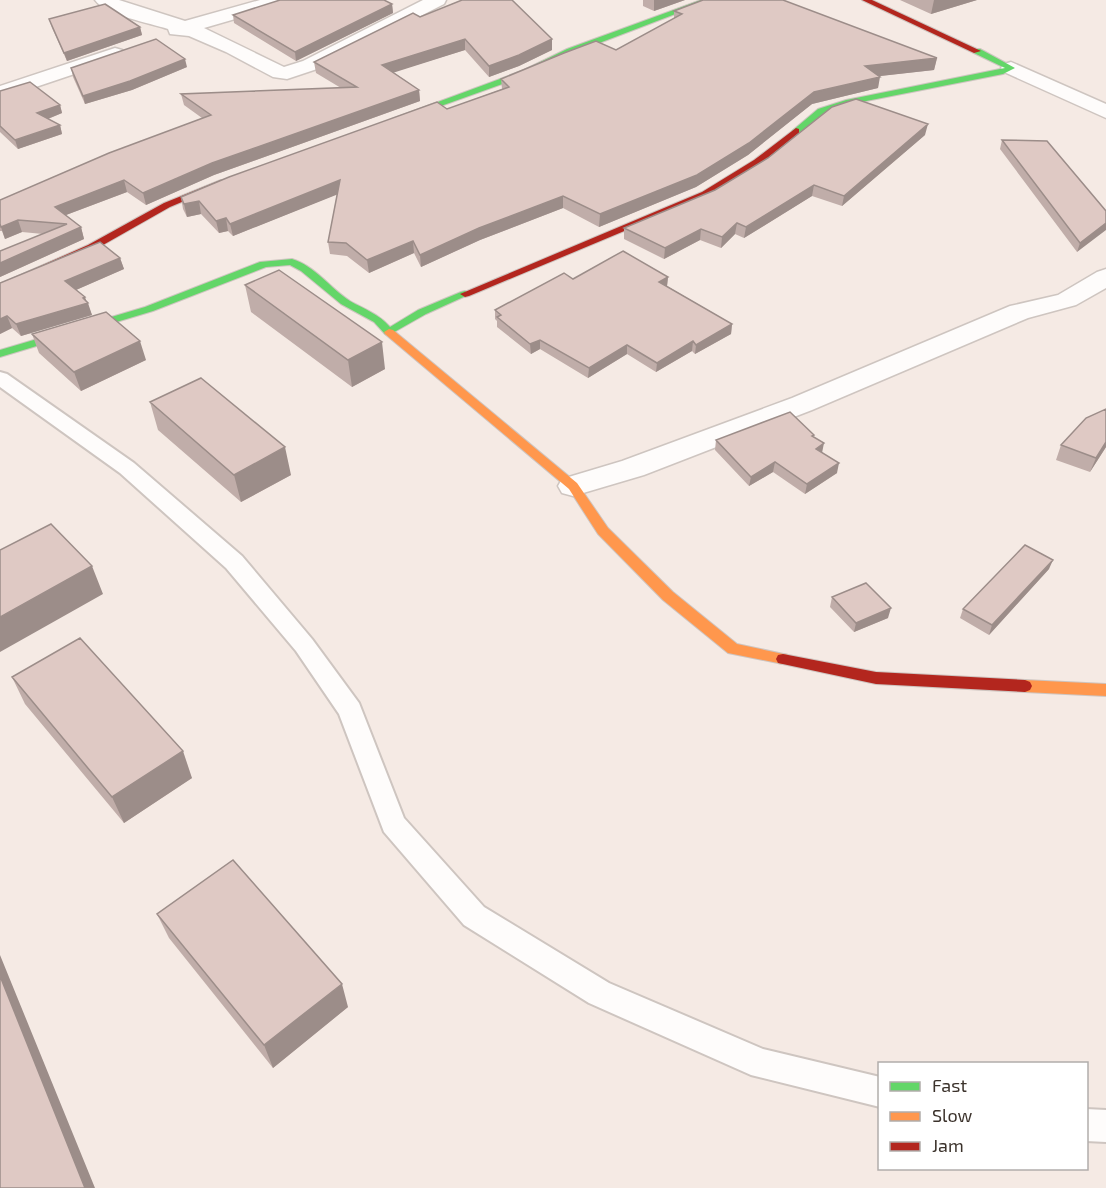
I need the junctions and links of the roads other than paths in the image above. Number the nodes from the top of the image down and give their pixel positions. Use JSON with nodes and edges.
{"nodes":[{"id":1,"x":104,"y":0,"type":"edge"},
{"id":2,"x":280,"y":0,"type":"edge"},
{"id":3,"x":437,"y":0,"type":"edge"},
{"id":4,"x":708,"y":0,"type":"edge"},
{"id":5,"x":867,"y":0,"type":"edge"},
{"id":6,"x":183,"y":27,"type":"junction"},
{"id":7,"x":153,"y":40,"type":"edge"},
{"id":8,"x":133,"y":48,"type":"edge"},
{"id":9,"x":1011,"y":68,"type":"junction"},
{"id":10,"x":0,"y":93,"type":"edge"},
{"id":11,"x":1106,"y":112,"type":"edge"},
{"id":12,"x":379,"y":125,"type":"edge"},
{"id":13,"x":233,"y":178,"type":"edge"},
{"id":14,"x":1106,"y":277,"type":"edge"},
{"id":15,"x":0,"y":288,"type":"edge"},
{"id":16,"x":389,"y":332,"type":"junction"},
{"id":17,"x":0,"y":354,"type":"edge"},
{"id":18,"x":0,"y":378,"type":"edge"},
{"id":19,"x":573,"y":486,"type":"junction"},
{"id":20,"x":1106,"y":690,"type":"edge"},
{"id":21,"x":878,"y":1092,"type":"edge"},
{"id":22,"x":1088,"y":1125,"type":"edge"},
{"id":23,"x":1106,"y":1126,"type":"edge"}],
"edges":[{"from":1,"to":6,"type":"street"},
{"from":2,"to":6,"type":"street"},
{"from":3,"to":6,"type":"street"},
{"from":4,"to":12,"type":"street"},
{"from":5,"to":9,"type":"street"},
{"from":6,"to":7,"type":"street"},
{"from":8,"to":10,"type":"street"},
{"from":9,"to":11,"type":"street"},
{"from":9,"to":16,"type":"street"},
{"from":13,"to":15,"type":"street"},
{"from":14,"to":19,"type":"street"},
{"from":16,"to":17,"type":"street"},
{"from":16,"to":19,"type":"street"},
{"from":18,"to":21,"type":"lane"},
{"from":19,"to":20,"type":"street"},
{"from":22,"to":23,"type":"lane"}]}
